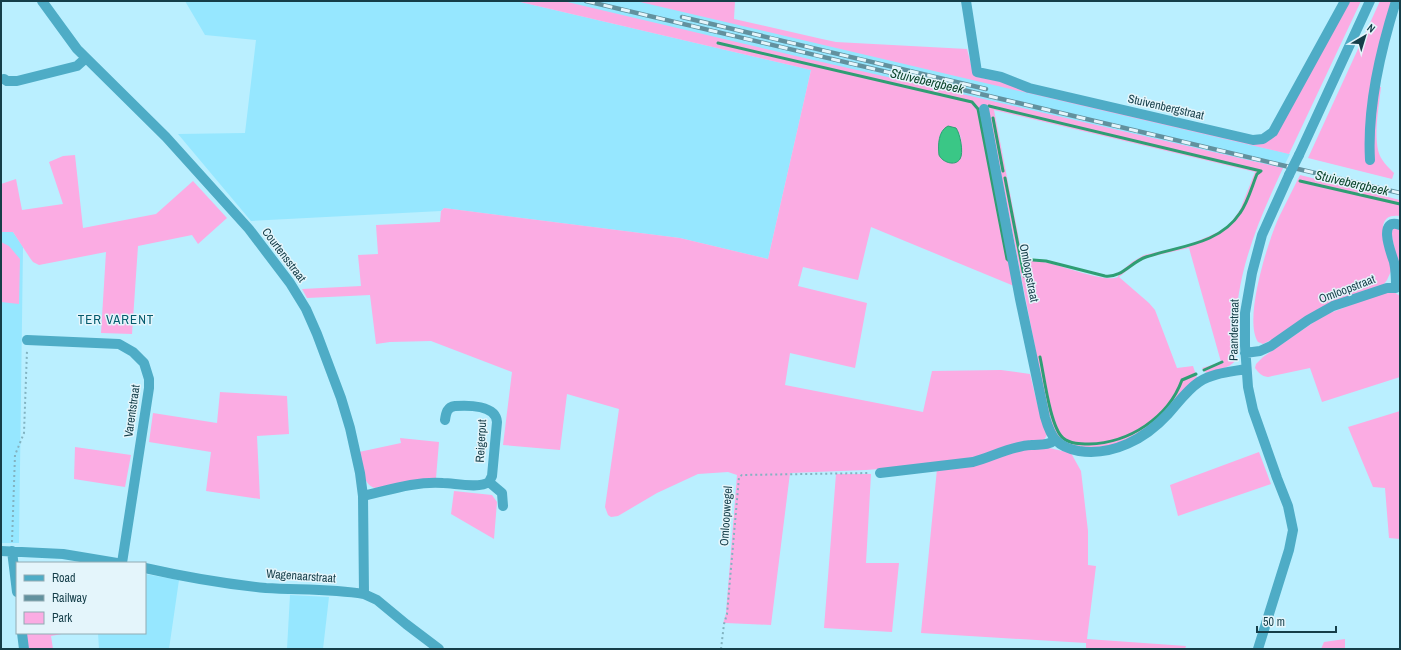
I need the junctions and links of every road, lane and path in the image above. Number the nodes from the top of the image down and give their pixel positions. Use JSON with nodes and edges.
{"nodes":[{"id":1,"x":42,"y":1,"type":"edge"},
{"id":2,"x":966,"y":1,"type":"edge"},
{"id":3,"x":1345,"y":1,"type":"edge"},
{"id":4,"x":1370,"y":1,"type":"edge"},
{"id":5,"x":1396,"y":1,"type":"edge"},
{"id":6,"x":86,"y":58,"type":"junction"},
{"id":7,"x":4,"y":79,"type":"dead end"},
{"id":8,"x":984,"y":109,"type":"dead end"},
{"id":9,"x":1370,"y":160,"type":"dead end"},
{"id":10,"x":1400,"y":225,"type":"edge"},
{"id":11,"x":1398,"y":289,"type":"edge"},
{"id":12,"x":27,"y":340,"type":"joint"},
{"id":13,"x":1245,"y":353,"type":"junction"},
{"id":14,"x":1246,"y":369,"type":"junction"},
{"id":15,"x":445,"y":420,"type":"dead end"},
{"id":16,"x":1055,"y":440,"type":"junction"},
{"id":17,"x":880,"y":473,"type":"joint"},
{"id":18,"x":489,"y":482,"type":"junction"},
{"id":19,"x":363,"y":496,"type":"junction"},
{"id":20,"x":503,"y":506,"type":"dead end"},
{"id":21,"x":1,"y":551,"type":"edge"},
{"id":22,"x":12,"y":551,"type":"junction"},
{"id":23,"x":111,"y":562,"type":"edge"},
{"id":24,"x":122,"y":562,"type":"edge"},
{"id":25,"x":146,"y":568,"type":"edge"},
{"id":26,"x":16,"y":584,"type":"edge"},
{"id":27,"x":364,"y":594,"type":"junction"},
{"id":28,"x":22,"y":634,"type":"edge"},
{"id":29,"x":24,"y":649,"type":"edge"},
{"id":30,"x":439,"y":649,"type":"edge"},
{"id":31,"x":721,"y":649,"type":"edge"},
{"id":32,"x":1258,"y":649,"type":"edge"}],
"edges":[{"from":1,"to":6,"type":"street","name":"Courtensstraat"},
{"from":2,"to":3,"type":"street","name":"Stuivenbergstraat"},
{"from":4,"to":13,"type":"street","name":"Paanderstraat","bridge":true},
{"from":5,"to":9,"type":"street"},
{"from":6,"to":7,"type":"street"},
{"from":6,"to":19,"type":"street","name":"Courtensstraat"},
{"from":8,"to":16,"type":"street","name":"Omloopstraat"},
{"from":10,"to":11,"type":"street"},
{"from":11,"to":13,"type":"street","name":"Omloopstraat"},
{"from":12,"to":22,"type":"path"},
{"from":12,"to":24,"type":"street","name":"Varentstraat"},
{"from":13,"to":14,"type":"street","name":"Paanderstraat"},
{"from":14,"to":16,"type":"street"},
{"from":14,"to":32,"type":"street","name":"Paanderstraat"},
{"from":15,"to":18,"type":"street","name":"Reigerput"},
{"from":16,"to":17,"type":"street"},
{"from":17,"to":31,"type":"path","name":"Omloopwegel"},
{"from":18,"to":19,"type":"street"},
{"from":18,"to":20,"type":"street"},
{"from":19,"to":27,"type":"street","name":"Courtensstraat"},
{"from":21,"to":22,"type":"street"},
{"from":22,"to":23,"type":"street"},
{"from":22,"to":26,"type":"street"},
{"from":25,"to":27,"type":"street","name":"Wagenaarstraat"},
{"from":27,"to":30,"type":"street","name":"Wagenaarstraat"},
{"from":28,"to":29,"type":"street"}]}
